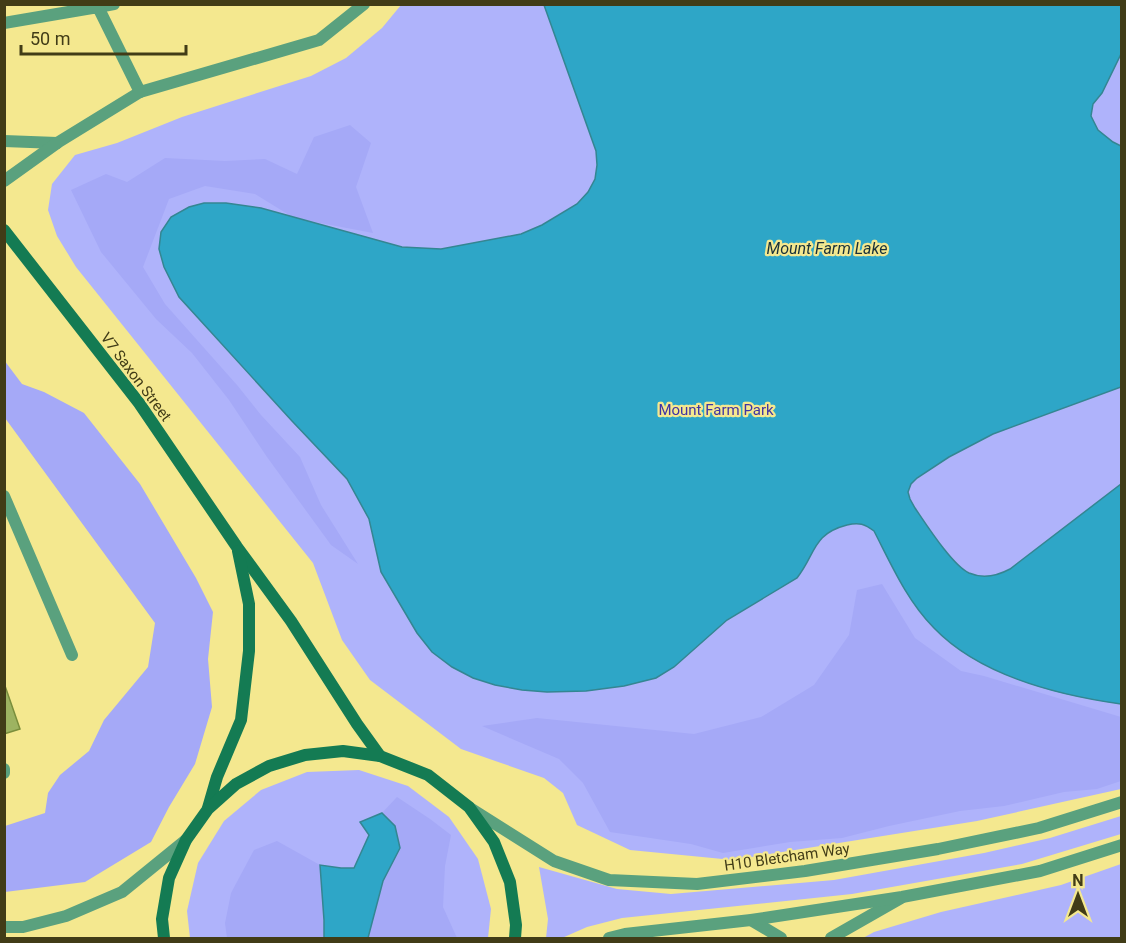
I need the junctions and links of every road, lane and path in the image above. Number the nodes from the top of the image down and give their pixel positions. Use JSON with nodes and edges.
{"nodes":[{"id":1,"x":114,"y":4,"type":"edge"},
{"id":2,"x":364,"y":4,"type":"edge"},
{"id":3,"x":98,"y":7,"type":"junction"},
{"id":4,"x":4,"y":23,"type":"edge"},
{"id":5,"x":140,"y":93,"type":"junction"},
{"id":6,"x":4,"y":141,"type":"edge"},
{"id":7,"x":57,"y":143,"type":"junction"},
{"id":8,"x":4,"y":180,"type":"edge"},
{"id":9,"x":4,"y":230,"type":"edge"},
{"id":10,"x":4,"y":496,"type":"edge"},
{"id":11,"x":237,"y":547,"type":"junction"},
{"id":12,"x":72,"y":655,"type":"dead end"},
{"id":13,"x":380,"y":756,"type":"junction"},
{"id":14,"x":1122,"y":802,"type":"edge"},
{"id":15,"x":469,"y":807,"type":"junction"},
{"id":16,"x":208,"y":809,"type":"junction"},
{"id":17,"x":186,"y":840,"type":"junction"},
{"id":18,"x":1122,"y":845,"type":"edge"},
{"id":19,"x":902,"y":897,"type":"junction"},
{"id":20,"x":751,"y":920,"type":"junction"},
{"id":21,"x":4,"y":927,"type":"edge"},
{"id":22,"x":164,"y":939,"type":"edge"},
{"id":23,"x":515,"y":939,"type":"edge"},
{"id":24,"x":609,"y":939,"type":"edge"},
{"id":25,"x":781,"y":939,"type":"edge"},
{"id":26,"x":831,"y":939,"type":"edge"}],
"edges":[{"from":1,"to":3,"type":"street"},
{"from":2,"to":5,"type":"street"},
{"from":3,"to":4,"type":"street"},
{"from":3,"to":5,"type":"street"},
{"from":5,"to":7,"type":"street"},
{"from":6,"to":7,"type":"street"},
{"from":7,"to":8,"type":"street"},
{"from":9,"to":11,"type":"main road","name":"V7 Saxon Street"},
{"from":10,"to":12,"type":"street"},
{"from":11,"to":13,"type":"main road","name":"V7 Saxon Street"},
{"from":11,"to":16,"type":"main road","name":"V7 Saxon Street"},
{"from":13,"to":15,"type":"main road"},
{"from":13,"to":16,"type":"main road"},
{"from":14,"to":15,"type":"street","name":"H10 Bletcham Way"},
{"from":15,"to":23,"type":"main road"},
{"from":16,"to":17,"type":"main road"},
{"from":17,"to":21,"type":"street"},
{"from":17,"to":22,"type":"main road"},
{"from":18,"to":19,"type":"street"},
{"from":19,"to":20,"type":"street"},
{"from":19,"to":26,"type":"street"},
{"from":20,"to":24,"type":"street"},
{"from":20,"to":25,"type":"street"}]}
